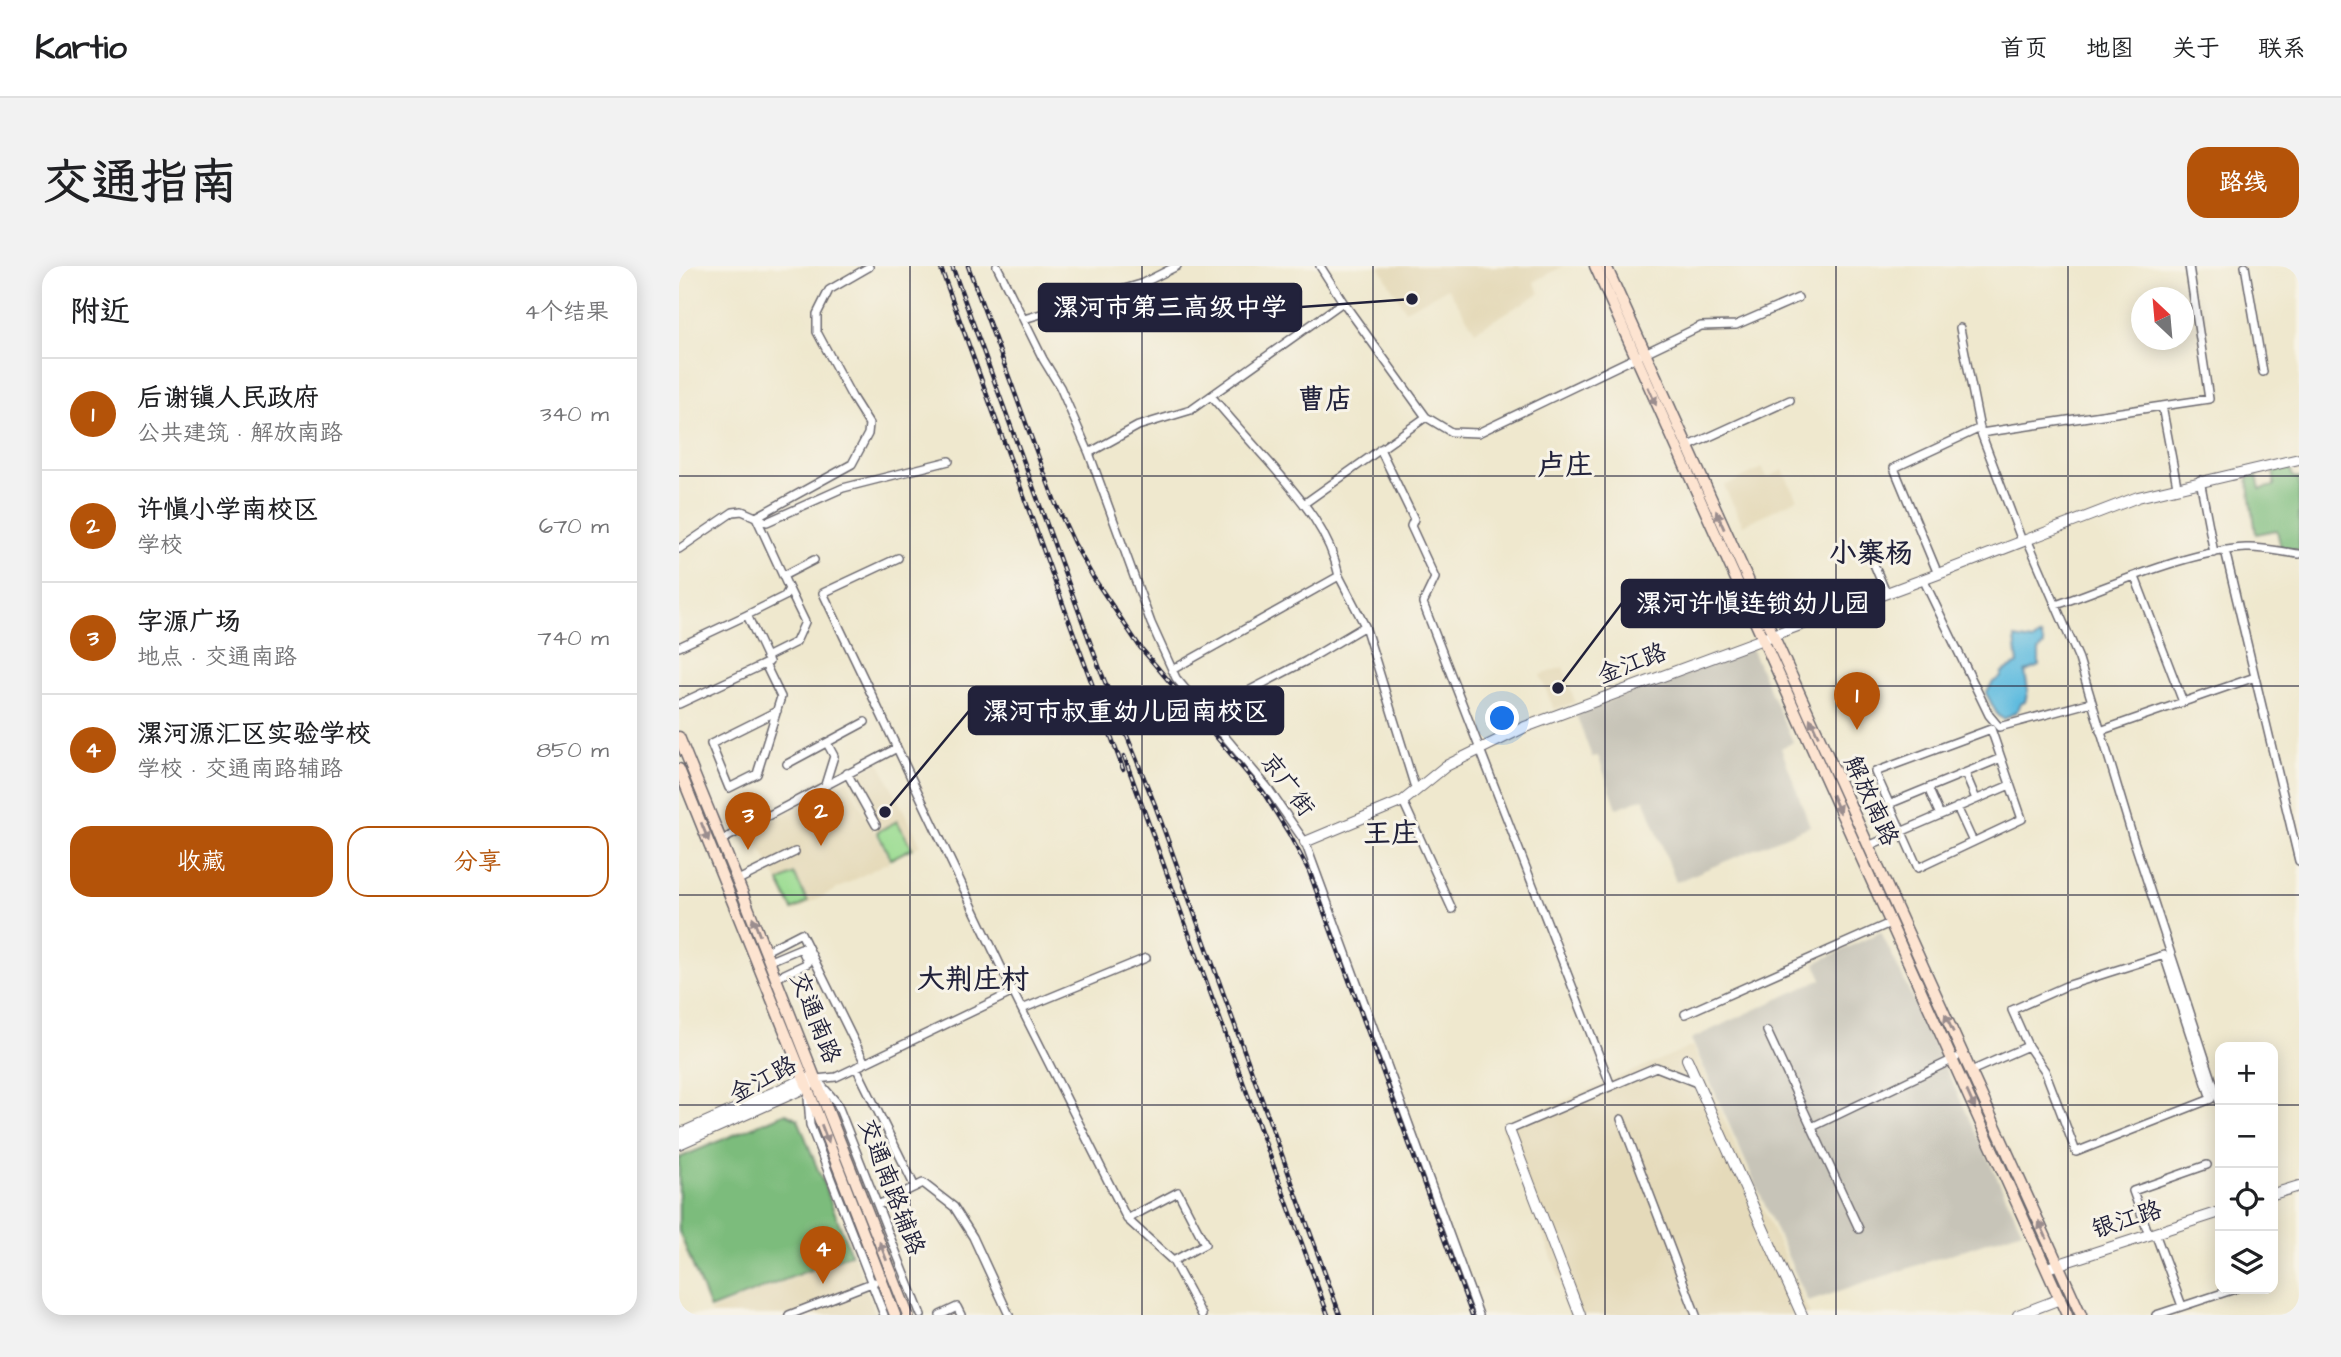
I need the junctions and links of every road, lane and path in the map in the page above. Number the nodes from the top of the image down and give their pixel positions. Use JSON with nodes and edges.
{"nodes":[{"id":1,"x":997,"y":266,"type":"edge"},
{"id":2,"x":1177,"y":266,"type":"edge"},
{"id":3,"x":1595,"y":266,"type":"edge"},
{"id":4,"x":1606,"y":266,"type":"edge"},
{"id":5,"x":2189,"y":266,"type":"edge"},
{"id":6,"x":2245,"y":266,"type":"edge"},
{"id":7,"x":869,"y":267,"type":"edge"},
{"id":8,"x":1323,"y":267,"type":"edge"},
{"id":9,"x":1798,"y":298,"type":"dead end"},
{"id":10,"x":1343,"y":302,"type":"junction"},
{"id":11,"x":1024,"y":319,"type":"junction"},
{"id":12,"x":1960,"y":328,"type":"dead end"},
{"id":13,"x":1639,"y":354,"type":"junction"},
{"id":14,"x":2263,"y":372,"type":"dead end"},
{"id":15,"x":1211,"y":396,"type":"junction"},
{"id":16,"x":1790,"y":400,"type":"dead end"},
{"id":17,"x":2162,"y":406,"type":"junction"},
{"id":18,"x":1426,"y":417,"type":"junction"},
{"id":19,"x":1980,"y":430,"type":"junction"},
{"id":20,"x":1687,"y":447,"type":"junction"},
{"id":21,"x":1380,"y":449,"type":"junction"},
{"id":22,"x":1089,"y":453,"type":"junction"},
{"id":23,"x":2299,"y":459,"type":"edge"},
{"id":24,"x":949,"y":461,"type":"dead end"},
{"id":25,"x":2200,"y":480,"type":"junction"},
{"id":26,"x":2177,"y":486,"type":"junction"},
{"id":27,"x":1305,"y":503,"type":"junction"},
{"id":28,"x":756,"y":517,"type":"junction"},
{"id":29,"x":2024,"y":540,"type":"junction"},
{"id":30,"x":679,"y":549,"type":"edge"},
{"id":31,"x":2225,"y":550,"type":"junction"},
{"id":32,"x":2214,"y":553,"type":"junction"},
{"id":33,"x":2299,"y":554,"type":"edge"},
{"id":34,"x":1871,"y":557,"type":"dead end"},
{"id":35,"x":898,"y":558,"type":"dead end"},
{"id":36,"x":814,"y":561,"type":"dead end"},
{"id":37,"x":1938,"y":574,"type":"junction"},
{"id":38,"x":783,"y":576,"type":"junction"},
{"id":39,"x":1339,"y":576,"type":"junction"},
{"id":40,"x":2135,"y":578,"type":"junction"},
{"id":41,"x":1923,"y":579,"type":"junction"},
{"id":42,"x":789,"y":589,"type":"junction"},
{"id":43,"x":1886,"y":593,"type":"junction"},
{"id":44,"x":2056,"y":606,"type":"junction"},
{"id":45,"x":747,"y":615,"type":"junction"},
{"id":46,"x":1365,"y":626,"type":"junction"},
{"id":47,"x":1767,"y":637,"type":"junction"},
{"id":48,"x":679,"y":648,"type":"edge"},
{"id":49,"x":766,"y":660,"type":"junction"},
{"id":50,"x":1172,"y":670,"type":"junction"},
{"id":51,"x":2255,"y":677,"type":"junction"},
{"id":52,"x":2092,"y":702,"type":"junction"},
{"id":53,"x":2183,"y":702,"type":"junction"},
{"id":54,"x":679,"y":704,"type":"edge"},
{"id":55,"x":777,"y":711,"type":"junction"},
{"id":56,"x":1206,"y":713,"type":"junction"},
{"id":57,"x":865,"y":722,"type":"dead end"},
{"id":58,"x":2100,"y":732,"type":"junction"},
{"id":59,"x":679,"y":737,"type":"edge"},
{"id":60,"x":827,"y":743,"type":"junction"},
{"id":61,"x":897,"y":748,"type":"junction"},
{"id":62,"x":1481,"y":750,"type":"junction"},
{"id":63,"x":2001,"y":758,"type":"junction"},
{"id":64,"x":787,"y":764,"type":"dead end"},
{"id":65,"x":679,"y":769,"type":"edge"},
{"id":66,"x":847,"y":773,"type":"junction"},
{"id":67,"x":1965,"y":773,"type":"junction"},
{"id":68,"x":825,"y":785,"type":"junction"},
{"id":69,"x":2010,"y":785,"type":"junction"},
{"id":70,"x":1929,"y":788,"type":"junction"},
{"id":71,"x":1416,"y":791,"type":"junction"},
{"id":72,"x":1976,"y":799,"type":"junction"},
{"id":73,"x":1403,"y":801,"type":"junction"},
{"id":74,"x":1889,"y":804,"type":"junction"},
{"id":75,"x":1957,"y":807,"type":"junction"},
{"id":76,"x":1940,"y":815,"type":"junction"},
{"id":77,"x":876,"y":825,"type":"dead end"},
{"id":78,"x":1901,"y":831,"type":"junction"},
{"id":79,"x":722,"y":840,"type":"junction"},
{"id":80,"x":1305,"y":842,"type":"junction"},
{"id":81,"x":1973,"y":842,"type":"junction"},
{"id":82,"x":1868,"y":846,"type":"junction"},
{"id":83,"x":795,"y":852,"type":"dead end"},
{"id":84,"x":2299,"y":861,"type":"edge"},
{"id":85,"x":737,"y":880,"type":"junction"},
{"id":86,"x":743,"y":892,"type":"junction"},
{"id":87,"x":731,"y":896,"type":"junction"},
{"id":88,"x":1452,"y":909,"type":"dead end"},
{"id":89,"x":1890,"y":923,"type":"junction"},
{"id":90,"x":768,"y":956,"type":"junction"},
{"id":91,"x":1146,"y":958,"type":"dead end"},
{"id":92,"x":776,"y":978,"type":"junction"},
{"id":93,"x":1013,"y":992,"type":"junction"},
{"id":94,"x":1022,"y":1009,"type":"junction"},
{"id":95,"x":1685,"y":1014,"type":"dead end"},
{"id":96,"x":1767,"y":1031,"type":"dead end"},
{"id":97,"x":2028,"y":1046,"type":"junction"},
{"id":98,"x":1958,"y":1057,"type":"junction"},
{"id":99,"x":1686,"y":1059,"type":"dead end"},
{"id":100,"x":865,"y":1063,"type":"junction"},
{"id":101,"x":856,"y":1067,"type":"junction"},
{"id":102,"x":1971,"y":1071,"type":"junction"},
{"id":103,"x":809,"y":1081,"type":"junction"},
{"id":104,"x":1697,"y":1083,"type":"junction"},
{"id":105,"x":1611,"y":1086,"type":"junction"},
{"id":106,"x":2215,"y":1088,"type":"edge"},
{"id":107,"x":1621,"y":1119,"type":"dead end"},
{"id":108,"x":1812,"y":1127,"type":"junction"},
{"id":109,"x":1509,"y":1130,"type":"joint"},
{"id":110,"x":679,"y":1134,"type":"edge"},
{"id":111,"x":679,"y":1144,"type":"edge"},
{"id":112,"x":2207,"y":1165,"type":"dead end"},
{"id":113,"x":2299,"y":1186,"type":"edge"},
{"id":114,"x":915,"y":1187,"type":"junction"},
{"id":115,"x":2278,"y":1192,"type":"edge"},
{"id":116,"x":878,"y":1205,"type":"junction"},
{"id":117,"x":2215,"y":1214,"type":"edge"},
{"id":118,"x":1127,"y":1219,"type":"junction"},
{"id":119,"x":1859,"y":1228,"type":"dead end"},
{"id":120,"x":2152,"y":1234,"type":"junction"},
{"id":121,"x":1173,"y":1261,"type":"junction"},
{"id":122,"x":2059,"y":1264,"type":"junction"},
{"id":123,"x":2047,"y":1268,"type":"junction"},
{"id":124,"x":898,"y":1272,"type":"junction"},
{"id":125,"x":876,"y":1281,"type":"junction"},
{"id":126,"x":2219,"y":1294,"type":"edge"},
{"id":127,"x":2060,"y":1299,"type":"junction"},
{"id":128,"x":2182,"y":1306,"type":"junction"},
{"id":129,"x":789,"y":1315,"type":"edge"},
{"id":130,"x":884,"y":1315,"type":"edge"},
{"id":131,"x":895,"y":1315,"type":"edge"},
{"id":132,"x":908,"y":1315,"type":"edge"},
{"id":133,"x":921,"y":1315,"type":"edge"},
{"id":134,"x":940,"y":1315,"type":"edge"},
{"id":135,"x":961,"y":1315,"type":"edge"},
{"id":136,"x":1009,"y":1315,"type":"edge"},
{"id":137,"x":1202,"y":1315,"type":"edge"},
{"id":138,"x":1479,"y":1315,"type":"edge"},
{"id":139,"x":1580,"y":1315,"type":"edge"},
{"id":140,"x":1696,"y":1315,"type":"edge"},
{"id":141,"x":1802,"y":1315,"type":"edge"},
{"id":142,"x":2018,"y":1315,"type":"edge"},
{"id":143,"x":2067,"y":1315,"type":"edge"},
{"id":144,"x":2081,"y":1315,"type":"edge"},
{"id":145,"x":2156,"y":1315,"type":"edge"}],
"edges":[{"from":1,"to":11,"type":"street","name":"京广街"},
{"from":2,"to":11,"type":"street"},
{"from":3,"to":13,"type":"main road","name":"解放南路"},
{"from":4,"to":13,"type":"main road","name":"解放南路"},
{"from":5,"to":17,"type":"street"},
{"from":6,"to":14,"type":"street"},
{"from":7,"to":28,"type":"street"},
{"from":8,"to":10,"type":"street"},
{"from":9,"to":13,"type":"street"},
{"from":10,"to":15,"type":"street"},
{"from":10,"to":18,"type":"street"},
{"from":11,"to":22,"type":"street","name":"京广街"},
{"from":12,"to":19,"type":"street"},
{"from":13,"to":18,"type":"street"},
{"from":13,"to":20,"type":"main road","name":"解放南路"},
{"from":13,"to":47,"type":"main road","name":"解放南路","one_way":true},
{"from":15,"to":22,"type":"street"},
{"from":15,"to":27,"type":"street"},
{"from":16,"to":20,"type":"street"},
{"from":17,"to":19,"type":"street"},
{"from":17,"to":26,"type":"street"},
{"from":18,"to":21,"type":"street"},
{"from":19,"to":29,"type":"street"},
{"from":19,"to":37,"type":"street"},
{"from":47,"to":20,"type":"main road","name":"解放南路","one_way":true},
{"from":21,"to":27,"type":"street"},
{"from":21,"to":62,"type":"street"},
{"from":22,"to":50,"type":"street","name":"京广街"},
{"from":23,"to":25,"type":"street","name":"金江路"},
{"from":24,"to":28,"type":"street"},
{"from":25,"to":26,"type":"street","name":"金江路"},
{"from":25,"to":32,"type":"street"},
{"from":26,"to":29,"type":"street","name":"金江路"},
{"from":27,"to":39,"type":"street"},
{"from":28,"to":30,"type":"street"},
{"from":28,"to":38,"type":"street"},
{"from":29,"to":37,"type":"street","name":"金江路"},
{"from":29,"to":44,"type":"street"},
{"from":31,"to":32,"type":"street"},
{"from":31,"to":33,"type":"street"},
{"from":31,"to":51,"type":"street"},
{"from":32,"to":40,"type":"street"},
{"from":34,"to":43,"type":"street"},
{"from":35,"to":61,"type":"street"},
{"from":36,"to":38,"type":"street"},
{"from":37,"to":41,"type":"street","name":"金江路"},
{"from":38,"to":42,"type":"street"},
{"from":39,"to":46,"type":"street"},
{"from":39,"to":50,"type":"street"},
{"from":40,"to":44,"type":"street"},
{"from":40,"to":53,"type":"street"},
{"from":41,"to":43,"type":"street","name":"金江路"},
{"from":41,"to":52,"type":"street"},
{"from":42,"to":45,"type":"street"},
{"from":42,"to":49,"type":"street"},
{"from":43,"to":47,"type":"street","name":"金江路"},
{"from":44,"to":52,"type":"street"},
{"from":45,"to":48,"type":"street"},
{"from":45,"to":49,"type":"street"},
{"from":46,"to":56,"type":"street"},
{"from":46,"to":71,"type":"street"},
{"from":47,"to":62,"type":"street","name":"金江路"},
{"from":82,"to":47,"type":"main road","name":"解放南路","one_way":true},
{"from":47,"to":89,"type":"main road","name":"解放南路","one_way":true},
{"from":49,"to":54,"type":"street"},
{"from":49,"to":55,"type":"street"},
{"from":50,"to":56,"type":"street","name":"京广街"},
{"from":51,"to":53,"type":"street"},
{"from":51,"to":84,"type":"street"},
{"from":52,"to":58,"type":"street"},
{"from":53,"to":58,"type":"street"},
{"from":55,"to":55,"type":"street"},
{"from":56,"to":80,"type":"street","name":"京广街"},
{"from":57,"to":60,"type":"street"},
{"from":58,"to":106,"type":"street"},
{"from":59,"to":79,"type":"main road","name":"交通南路"},
{"from":60,"to":64,"type":"street"},
{"from":60,"to":68,"type":"street"},
{"from":61,"to":66,"type":"street"},
{"from":61,"to":93,"type":"street"},
{"from":62,"to":71,"type":"street","name":"金江路"},
{"from":62,"to":105,"type":"street"},
{"from":63,"to":67,"type":"street"},
{"from":63,"to":69,"type":"street"},
{"from":63,"to":74,"type":"street"},
{"from":65,"to":87,"type":"main road","name":"交通南路","one_way":true},
{"from":66,"to":68,"type":"street"},
{"from":66,"to":77,"type":"street"},
{"from":67,"to":70,"type":"street"},
{"from":67,"to":72,"type":"street"},
{"from":68,"to":79,"type":"street"},
{"from":69,"to":72,"type":"street"},
{"from":69,"to":81,"type":"street"},
{"from":70,"to":74,"type":"street"},
{"from":70,"to":76,"type":"street"},
{"from":71,"to":73,"type":"street","name":"金江路"},
{"from":72,"to":75,"type":"street"},
{"from":73,"to":80,"type":"street","name":"金江路"},
{"from":73,"to":88,"type":"street"},
{"from":74,"to":78,"type":"street"},
{"from":75,"to":76,"type":"street"},
{"from":75,"to":81,"type":"street"},
{"from":76,"to":78,"type":"street"},
{"from":78,"to":81,"type":"street"},
{"from":78,"to":82,"type":"street"},
{"from":79,"to":85,"type":"main road","name":"交通南路"},
{"from":80,"to":138,"type":"street","name":"京广街"},
{"from":98,"to":82,"type":"main road","name":"解放南路","one_way":true},
{"from":83,"to":85,"type":"street"},
{"from":85,"to":86,"type":"main road","name":"交通南路"},
{"from":86,"to":87,"type":"main road"},
{"from":90,"to":86,"type":"main road","name":"交通南路","one_way":true},
{"from":87,"to":103,"type":"main road","name":"交通南路"},
{"from":89,"to":95,"type":"street"},
{"from":89,"to":98,"type":"main road","name":"解放南路"},
{"from":90,"to":92,"type":"main road","name":"交通南路"},
{"from":90,"to":92,"type":"street"},
{"from":90,"to":100,"type":"street"},
{"from":91,"to":94,"type":"street"},
{"from":92,"to":103,"type":"main road","name":"交通南路"},
{"from":93,"to":94,"type":"street"},
{"from":93,"to":100,"type":"street"},
{"from":94,"to":118,"type":"street"},
{"from":96,"to":108,"type":"street"},
{"from":97,"to":97,"type":"street"},
{"from":97,"to":102,"type":"street"},
{"from":98,"to":102,"type":"main road","name":"解放南路"},
{"from":98,"to":108,"type":"street"},
{"from":98,"to":123,"type":"main road","name":"解放南路","one_way":true},
{"from":99,"to":104,"type":"street"},
{"from":100,"to":101,"type":"street"},
{"from":101,"to":103,"type":"street"},
{"from":101,"to":114,"type":"street"},
{"from":122,"to":102,"type":"main road","name":"解放南路","one_way":true},
{"from":103,"to":110,"type":"street","name":"金江路"},
{"from":103,"to":111,"type":"street","name":"金江路"},
{"from":103,"to":116,"type":"street","name":"交通南路辅路"},
{"from":124,"to":103,"type":"main road","name":"交通南路","one_way":true},
{"from":103,"to":125,"type":"main road","name":"交通南路","one_way":true},
{"from":104,"to":105,"type":"street"},
{"from":104,"to":141,"type":"street"},
{"from":105,"to":109,"type":"street"},
{"from":107,"to":140,"type":"street"},
{"from":108,"to":119,"type":"street"},
{"from":109,"to":139,"type":"street"},
{"from":112,"to":120,"type":"street"},
{"from":113,"to":115,"type":"street"},
{"from":114,"to":116,"type":"street"},
{"from":114,"to":136,"type":"street"},
{"from":116,"to":124,"type":"street","name":"交通南路辅路"},
{"from":117,"to":120,"type":"street","name":"银江路"},
{"from":118,"to":121,"type":"street"},
{"from":118,"to":121,"type":"street"},
{"from":120,"to":122,"type":"street","name":"银江路"},
{"from":120,"to":128,"type":"street"},
{"from":121,"to":137,"type":"street"},
{"from":122,"to":123,"type":"street","name":"银江路"},
{"from":122,"to":144,"type":"main road","name":"解放南路"},
{"from":123,"to":127,"type":"main road","name":"解放南路"},
{"from":124,"to":125,"type":"main road"},
{"from":124,"to":132,"type":"main road","name":"交通南路"},
{"from":124,"to":133,"type":"street","name":"交通南路辅路"},
{"from":125,"to":129,"type":"street"},
{"from":125,"to":130,"type":"street"},
{"from":125,"to":131,"type":"main road","name":"交通南路"},
{"from":126,"to":128,"type":"street"},
{"from":127,"to":142,"type":"street"},
{"from":127,"to":143,"type":"main road","name":"解放南路"},
{"from":128,"to":145,"type":"street"},
{"from":134,"to":135,"type":"street"}]}
